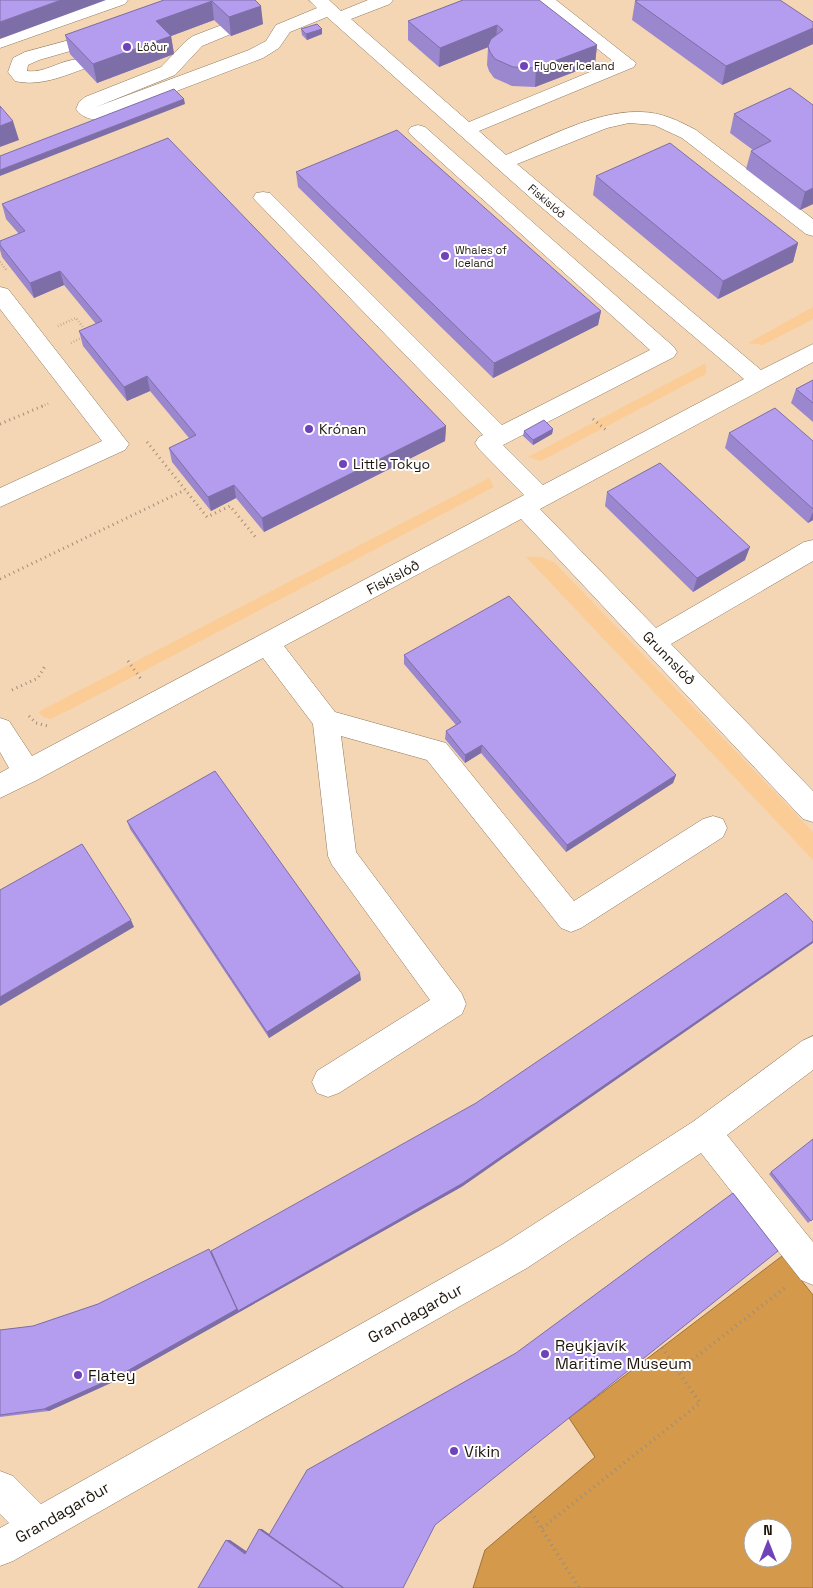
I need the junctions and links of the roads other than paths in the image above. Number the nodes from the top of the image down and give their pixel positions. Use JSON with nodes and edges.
{"nodes":[{"id":1,"x":119,"y":0,"type":"edge"},
{"id":2,"x":384,"y":0,"type":"edge"},
{"id":3,"x":545,"y":0,"type":"edge"},
{"id":4,"x":329,"y":9,"type":"edge"},
{"id":5,"x":119,"y":30,"type":"edge"},
{"id":6,"x":225,"y":30,"type":"edge"},
{"id":7,"x":0,"y":43,"type":"edge"},
{"id":8,"x":79,"y":64,"type":"edge"},
{"id":9,"x":466,"y":130,"type":"junction"},
{"id":10,"x":418,"y":131,"type":"dead end"},
{"id":11,"x":503,"y":163,"type":"junction"},
{"id":12,"x":540,"y":195,"type":"junction"},
{"id":13,"x":263,"y":198,"type":"dead end"},
{"id":14,"x":506,"y":210,"type":"junction"},
{"id":15,"x":813,"y":229,"type":"edge"},
{"id":16,"x":0,"y":294,"type":"edge"},
{"id":17,"x":813,"y":352,"type":"edge"},
{"id":18,"x":759,"y":380,"type":"junction"},
{"id":19,"x":499,"y":437,"type":"junction"},
{"id":20,"x":0,"y":498,"type":"edge"},
{"id":21,"x":533,"y":502,"type":"junction"},
{"id":22,"x":813,"y":549,"type":"edge"},
{"id":23,"x":654,"y":642,"type":"junction"},
{"id":24,"x":267,"y":643,"type":"junction"},
{"id":25,"x":326,"y":721,"type":"junction"},
{"id":26,"x":0,"y":729,"type":"edge"},
{"id":27,"x":26,"y":772,"type":"junction"},
{"id":28,"x":0,"y":786,"type":"edge"},
{"id":29,"x":813,"y":810,"type":"edge"},
{"id":30,"x":713,"y":828,"type":"dead end"},
{"id":31,"x":813,"y":1050,"type":"edge"},
{"id":32,"x":328,"y":1082,"type":"dead end"},
{"id":33,"x":705,"y":1132,"type":"junction"},
{"id":34,"x":813,"y":1267,"type":"edge"},
{"id":35,"x":0,"y":1490,"type":"edge"},
{"id":36,"x":38,"y":1526,"type":"junction"},
{"id":37,"x":0,"y":1548,"type":"edge"}],
"edges":[{"from":1,"to":7,"type":"street"},
{"from":2,"to":4,"type":"street"},
{"from":3,"to":9,"type":"street"},
{"from":4,"to":6,"type":"street"},
{"from":4,"to":9,"type":"street","name":"Fiskislóð"},
{"from":5,"to":8,"type":"street"},
{"from":9,"to":11,"type":"street","name":"Fiskislóð"},
{"from":10,"to":14,"type":"street"},
{"from":11,"to":12,"type":"street","name":"Fiskislóð"},
{"from":11,"to":15,"type":"street"},
{"from":12,"to":14,"type":"street"},
{"from":12,"to":18,"type":"street","name":"Fiskislóð"},
{"from":13,"to":19,"type":"street"},
{"from":14,"to":19,"type":"street"},
{"from":16,"to":20,"type":"street"},
{"from":17,"to":18,"type":"street","name":"Fiskislóð"},
{"from":18,"to":21,"type":"street","name":"Fiskislóð"},
{"from":19,"to":21,"type":"street","name":"Grunnslóð"},
{"from":21,"to":23,"type":"street","name":"Grunnslóð"},
{"from":21,"to":24,"type":"street","name":"Fiskislóð"},
{"from":22,"to":23,"type":"street"},
{"from":23,"to":29,"type":"street","name":"Grunnslóð"},
{"from":24,"to":25,"type":"street"},
{"from":24,"to":27,"type":"street","name":"Fiskislóð"},
{"from":25,"to":30,"type":"street"},
{"from":25,"to":32,"type":"street"},
{"from":26,"to":27,"type":"street"},
{"from":27,"to":28,"type":"street","name":"Fiskislóð"},
{"from":31,"to":33,"type":"street","name":"Grandagarður"},
{"from":33,"to":34,"type":"street"},
{"from":33,"to":36,"type":"street","name":"Grandagarður"},
{"from":35,"to":36,"type":"street"},
{"from":36,"to":37,"type":"street","name":"Grandagarður"}]}
